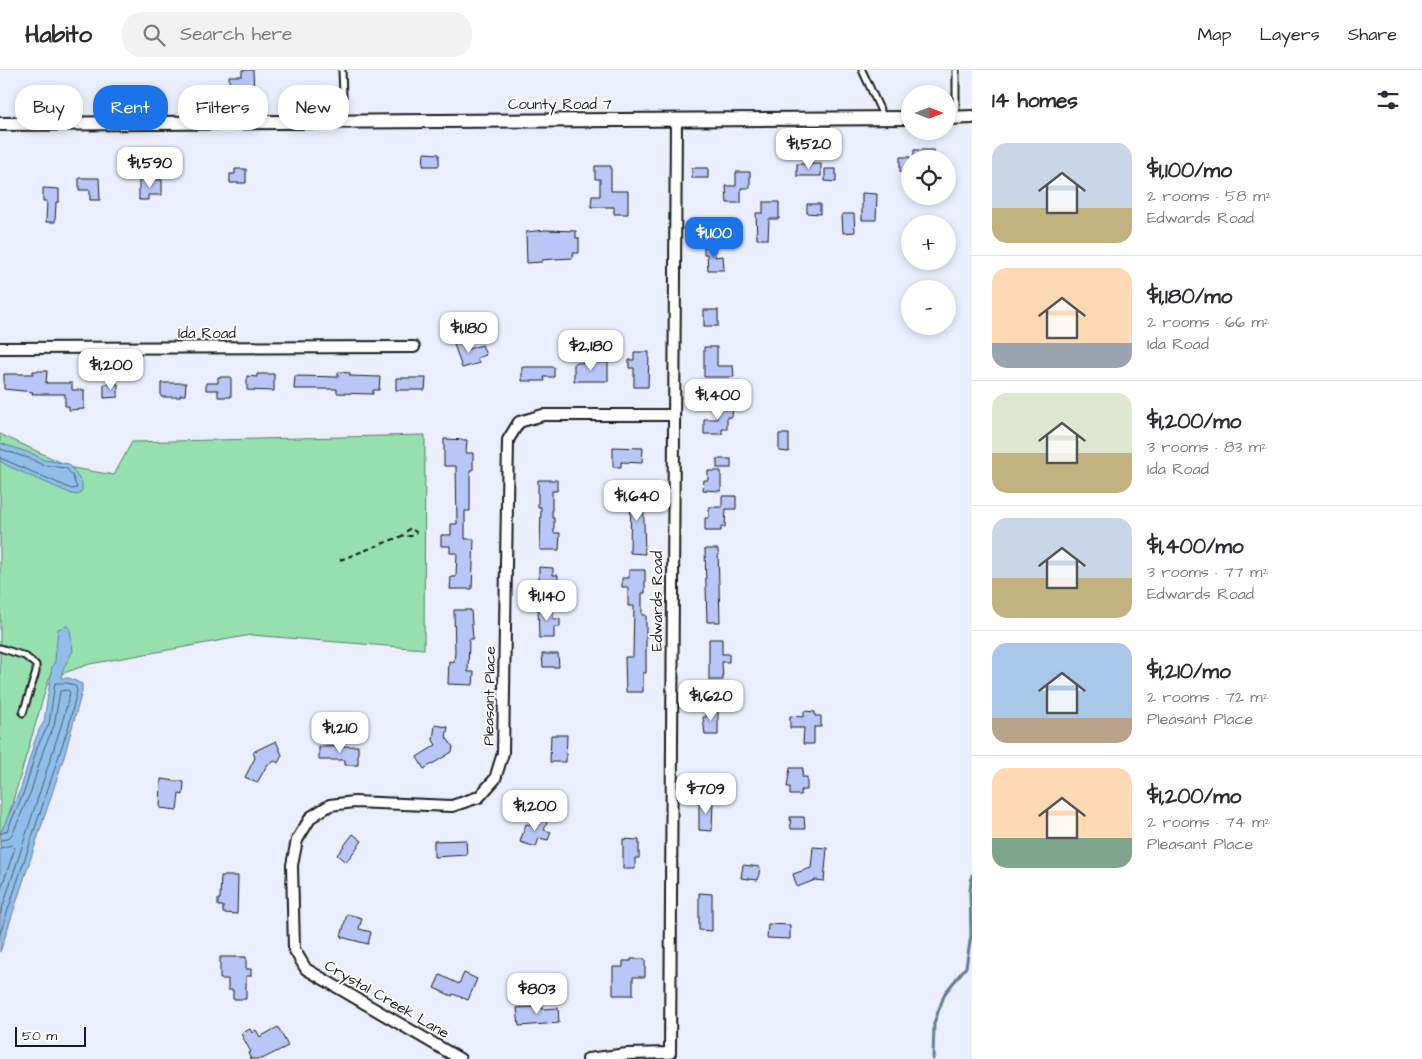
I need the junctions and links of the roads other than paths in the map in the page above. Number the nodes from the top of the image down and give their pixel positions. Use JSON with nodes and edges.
{"nodes":[{"id":1,"x":342,"y":70,"type":"edge"},
{"id":2,"x":862,"y":70,"type":"edge"},
{"id":3,"x":956,"y":70,"type":"edge"},
{"id":4,"x":343,"y":85,"type":"edge"},
{"id":5,"x":955,"y":85,"type":"edge"},
{"id":6,"x":884,"y":118,"type":"junction"},
{"id":7,"x":901,"y":118,"type":"edge"},
{"id":8,"x":956,"y":118,"type":"edge"},
{"id":9,"x":972,"y":118,"type":"edge"},
{"id":10,"x":676,"y":120,"type":"junction"},
{"id":11,"x":278,"y":122,"type":"edge"},
{"id":12,"x":349,"y":122,"type":"edge"},
{"id":13,"x":0,"y":124,"type":"edge"},
{"id":14,"x":414,"y":347,"type":"dead end"},
{"id":15,"x":0,"y":348,"type":"edge"},
{"id":16,"x":673,"y":415,"type":"junction"},
{"id":17,"x":0,"y":648,"type":"edge"},
{"id":18,"x":23,"y":713,"type":"dead end"},
{"id":19,"x":310,"y":817,"type":"joint"},
{"id":20,"x":460,"y":1059,"type":"edge"},
{"id":21,"x":588,"y":1059,"type":"edge"}],
"edges":[{"from":1,"to":4,"type":"lane"},
{"from":2,"to":6,"type":"lane"},
{"from":3,"to":5,"type":"lane"},
{"from":6,"to":7,"type":"street","name":"County Road 7"},
{"from":6,"to":10,"type":"street","name":"County Road 7"},
{"from":8,"to":9,"type":"street"},
{"from":10,"to":12,"type":"street","name":"County Road 7"},
{"from":10,"to":16,"type":"street","name":"Edwards Road"},
{"from":11,"to":13,"type":"street","name":"County Road 7"},
{"from":14,"to":15,"type":"street","name":"Ida Road"},
{"from":16,"to":19,"type":"street","name":"Pleasant Place"},
{"from":16,"to":21,"type":"street","name":"Edwards Road"},
{"from":17,"to":18,"type":"lane"},
{"from":19,"to":20,"type":"street","name":"Crystal Creek Lane"}]}
